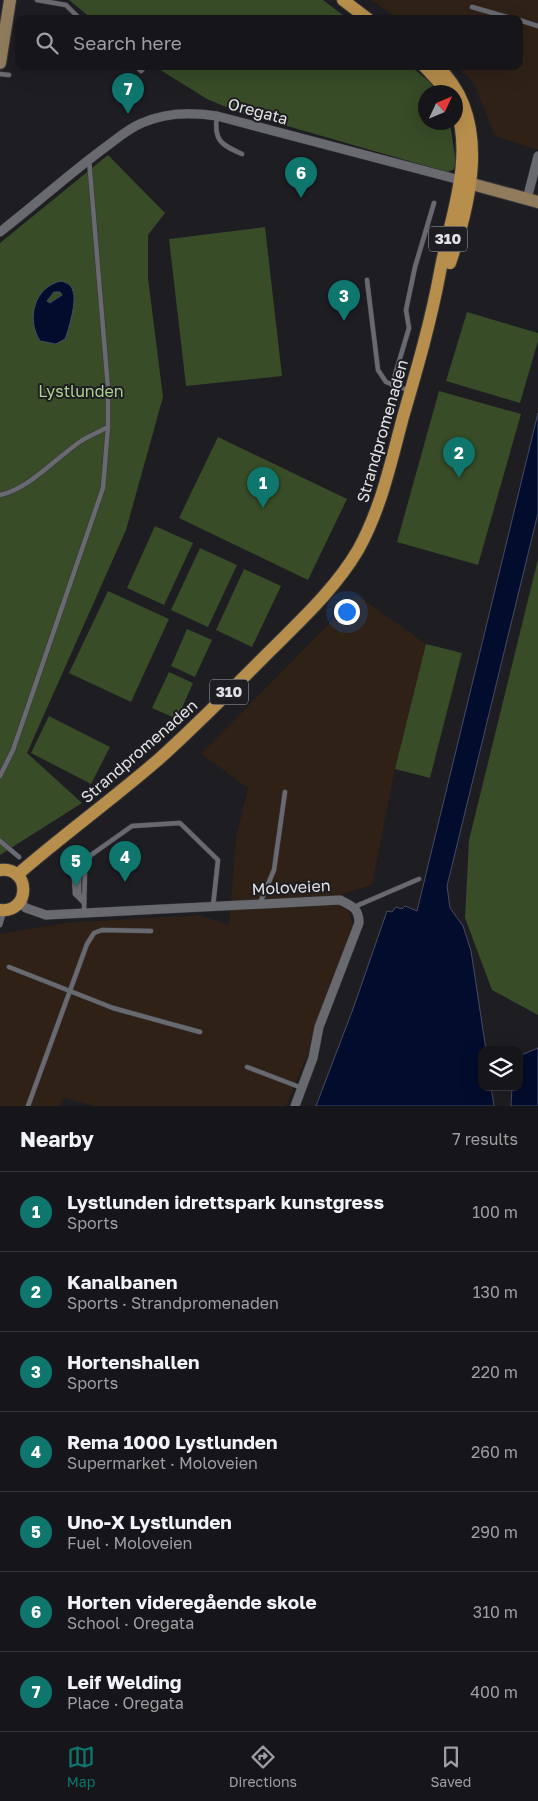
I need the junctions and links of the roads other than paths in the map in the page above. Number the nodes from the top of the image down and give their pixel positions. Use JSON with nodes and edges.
{"nodes":[{"id":1,"x":10,"y":0,"type":"edge"},
{"id":2,"x":37,"y":0,"type":"edge"},
{"id":3,"x":343,"y":0,"type":"edge"},
{"id":4,"x":65,"y":2,"type":"edge"},
{"id":5,"x":472,"y":7,"type":"dead end"},
{"id":6,"x":76,"y":15,"type":"edge"},
{"id":7,"x":363,"y":15,"type":"edge"},
{"id":8,"x":500,"y":15,"type":"edge"},
{"id":9,"x":523,"y":21,"type":"edge"},
{"id":10,"x":538,"y":26,"type":"edge"},
{"id":11,"x":0,"y":63,"type":"edge"},
{"id":12,"x":428,"y":70,"type":"edge"},
{"id":13,"x":440,"y":70,"type":"edge"},
{"id":14,"x":0,"y":74,"type":"edge"},
{"id":15,"x":9,"y":75,"type":"dead end"},
{"id":16,"x":442,"y":85,"type":"edge"},
{"id":17,"x":217,"y":116,"type":"junction"},
{"id":18,"x":462,"y":130,"type":"edge"},
{"id":19,"x":242,"y":154,"type":"dead end"},
{"id":20,"x":538,"y":156,"type":"edge"},
{"id":21,"x":89,"y":159,"type":"junction"},
{"id":22,"x":466,"y":182,"type":"junction"},
{"id":23,"x":533,"y":201,"type":"edge"},
{"id":24,"x":434,"y":203,"type":"dead end"},
{"id":25,"x":0,"y":232,"type":"edge"},
{"id":26,"x":367,"y":280,"type":"dead end"},
{"id":27,"x":392,"y":385,"type":"junction"},
{"id":28,"x":410,"y":391,"type":"junction"},
{"id":29,"x":108,"y":427,"type":"junction"},
{"id":30,"x":0,"y":495,"type":"edge"},
{"id":31,"x":0,"y":776,"type":"edge"},
{"id":32,"x":286,"y":792,"type":"dead end"},
{"id":33,"x":0,"y":841,"type":"edge"},
{"id":34,"x":19,"y":857,"type":"dead end"},
{"id":35,"x":85,"y":869,"type":"junction"},
{"id":36,"x":0,"y":870,"type":"edge"},
{"id":37,"x":17,"y":874,"type":"junction"},
{"id":38,"x":419,"y":879,"type":"dead end"},
{"id":39,"x":20,"y":902,"type":"junction"},
{"id":40,"x":260,"y":903,"type":"junction"},
{"id":41,"x":84,"y":905,"type":"junction"},
{"id":42,"x":213,"y":906,"type":"junction"},
{"id":43,"x":354,"y":907,"type":"junction"},
{"id":44,"x":2,"y":910,"type":"edge"},
{"id":45,"x":0,"y":925,"type":"edge"},
{"id":46,"x":150,"y":931,"type":"dead end"},
{"id":47,"x":9,"y":967,"type":"dead end"},
{"id":48,"x":70,"y":991,"type":"junction"},
{"id":49,"x":200,"y":1032,"type":"dead end"},
{"id":50,"x":248,"y":1067,"type":"dead end"},
{"id":51,"x":302,"y":1088,"type":"junction"},
{"id":52,"x":28,"y":1106,"type":"edge"},
{"id":53,"x":295,"y":1106,"type":"edge"}],
"edges":[{"from":1,"to":11,"type":"main road"},
{"from":2,"to":4,"type":"lane"},
{"from":3,"to":7,"type":"main road"},
{"from":4,"to":6,"type":"lane"},
{"from":5,"to":8,"type":"lane"},
{"from":9,"to":10,"type":"lane"},
{"from":12,"to":16,"type":"main road"},
{"from":13,"to":22,"type":"main road","name":"Strandpromenaden","number":"310"},
{"from":14,"to":15,"type":"lane"},
{"from":17,"to":19,"type":"lane"},
{"from":17,"to":21,"type":"street","name":"Oregata"},
{"from":17,"to":22,"type":"street","name":"Oregata"},
{"from":18,"to":22,"type":"main road","name":"Strandpromenaden","number":"310"},
{"from":20,"to":23,"type":"street"},
{"from":21,"to":25,"type":"street","name":"Oregata"},
{"from":21,"to":29,"type":"lane"},
{"from":22,"to":23,"type":"main road","name":"Oregata"},
{"from":22,"to":28,"type":"main road","name":"Strandpromenaden","number":"310"},
{"from":24,"to":27,"type":"lane"},
{"from":26,"to":27,"type":"lane"},
{"from":27,"to":28,"type":"lane"},
{"from":28,"to":37,"type":"main road","name":"Strandpromenaden","number":"310"},
{"from":29,"to":30,"type":"lane"},
{"from":29,"to":31,"type":"lane"},
{"from":32,"to":40,"type":"lane"},
{"from":33,"to":34,"type":"lane"},
{"from":35,"to":41,"type":"lane"},
{"from":35,"to":41,"type":"lane"},
{"from":35,"to":42,"type":"lane"},
{"from":36,"to":37,"type":"main road"},
{"from":37,"to":39,"type":"main road"},
{"from":38,"to":43,"type":"lane"},
{"from":39,"to":41,"type":"street","name":"Moloveien"},
{"from":39,"to":44,"type":"main road"},
{"from":40,"to":42,"type":"street","name":"Moloveien"},
{"from":40,"to":43,"type":"street","name":"Moloveien"},
{"from":41,"to":42,"type":"street","name":"Moloveien"},
{"from":43,"to":51,"type":"street"},
{"from":44,"to":45,"type":"lane"},
{"from":46,"to":48,"type":"lane"},
{"from":47,"to":48,"type":"lane"},
{"from":48,"to":49,"type":"lane"},
{"from":48,"to":52,"type":"lane"},
{"from":50,"to":51,"type":"lane"},
{"from":51,"to":53,"type":"street"}]}
